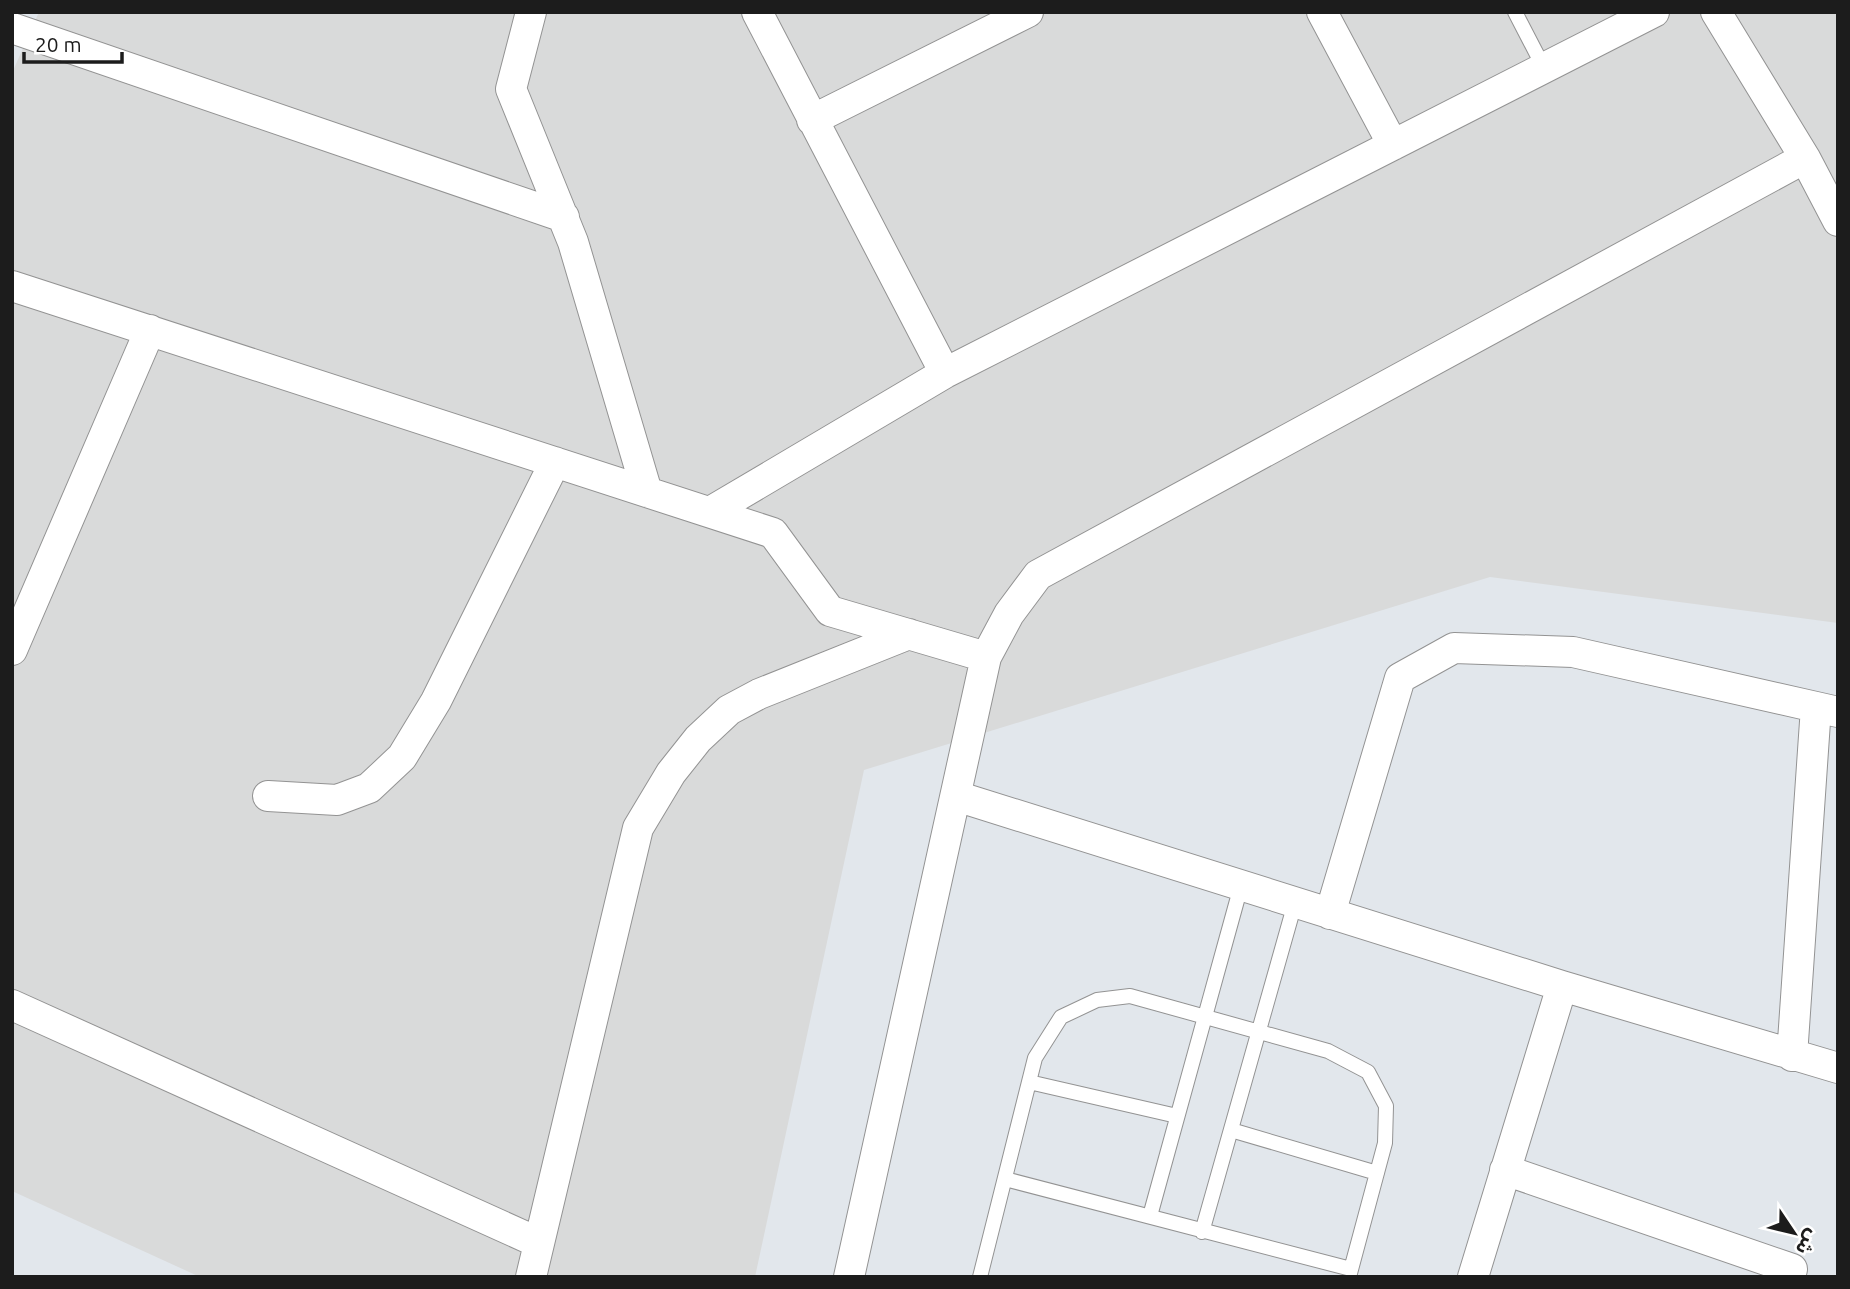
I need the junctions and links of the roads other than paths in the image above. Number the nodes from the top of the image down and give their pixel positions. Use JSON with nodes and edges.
{"nodes":[{"id":1,"x":531,"y":12,"type":"edge"},
{"id":2,"x":757,"y":12,"type":"edge"},
{"id":3,"x":1028,"y":12,"type":"edge"},
{"id":4,"x":1322,"y":12,"type":"edge"},
{"id":5,"x":1515,"y":12,"type":"edge"},
{"id":6,"x":1654,"y":12,"type":"edge"},
{"id":7,"x":1716,"y":12,"type":"edge"},
{"id":8,"x":12,"y":28,"type":"edge"},
{"id":9,"x":1544,"y":68,"type":"junction"},
{"id":10,"x":812,"y":120,"type":"junction"},
{"id":11,"x":1393,"y":145,"type":"junction"},
{"id":12,"x":1805,"y":158,"type":"junction"},
{"id":13,"x":564,"y":217,"type":"junction"},
{"id":14,"x":1838,"y":221,"type":"edge"},
{"id":15,"x":12,"y":286,"type":"edge"},
{"id":16,"x":149,"y":330,"type":"junction"},
{"id":17,"x":945,"y":373,"type":"junction"},
{"id":18,"x":555,"y":462,"type":"junction"},
{"id":19,"x":647,"y":492,"type":"junction"},
{"id":20,"x":710,"y":512,"type":"junction"},
{"id":21,"x":909,"y":634,"type":"junction"},
{"id":22,"x":12,"y":650,"type":"edge"},
{"id":23,"x":986,"y":657,"type":"junction"},
{"id":24,"x":1827,"y":709,"type":"edge"},
{"id":25,"x":268,"y":796,"type":"dead end"},
{"id":26,"x":956,"y":796,"type":"junction"},
{"id":27,"x":1241,"y":886,"type":"junction"},
{"id":28,"x":1295,"y":903,"type":"junction"},
{"id":29,"x":1330,"y":914,"type":"junction"},
{"id":30,"x":1562,"y":986,"type":"junction"},
{"id":31,"x":12,"y":1005,"type":"edge"},
{"id":32,"x":1203,"y":1017,"type":"junction"},
{"id":33,"x":1258,"y":1033,"type":"junction"},
{"id":34,"x":1793,"y":1056,"type":"junction"},
{"id":35,"x":1838,"y":1068,"type":"edge"},
{"id":36,"x":1029,"y":1082,"type":"junction"},
{"id":37,"x":1177,"y":1116,"type":"junction"},
{"id":38,"x":1231,"y":1130,"type":"junction"},
{"id":39,"x":1506,"y":1170,"type":"junction"},
{"id":40,"x":1377,"y":1173,"type":"junction"},
{"id":41,"x":1005,"y":1179,"type":"junction"},
{"id":42,"x":1150,"y":1216,"type":"junction"},
{"id":43,"x":1202,"y":1232,"type":"junction"},
{"id":44,"x":537,"y":1242,"type":"junction"},
{"id":45,"x":1350,"y":1273,"type":"edge"},
{"id":46,"x":531,"y":1277,"type":"edge"},
{"id":47,"x":849,"y":1277,"type":"edge"},
{"id":48,"x":980,"y":1277,"type":"edge"},
{"id":49,"x":1473,"y":1277,"type":"edge"},
{"id":50,"x":1790,"y":1277,"type":"edge"}],
"edges":[{"from":1,"to":13,"type":"street"},
{"from":2,"to":10,"type":"street"},
{"from":3,"to":10,"type":"street"},
{"from":4,"to":11,"type":"street"},
{"from":5,"to":9,"type":"lane"},
{"from":6,"to":9,"type":"street"},
{"from":7,"to":12,"type":"street"},
{"from":8,"to":13,"type":"street"},
{"from":9,"to":11,"type":"street"},
{"from":10,"to":17,"type":"street"},
{"from":11,"to":17,"type":"street"},
{"from":12,"to":14,"type":"street"},
{"from":12,"to":23,"type":"street"},
{"from":13,"to":19,"type":"street"},
{"from":15,"to":16,"type":"street"},
{"from":16,"to":18,"type":"street"},
{"from":16,"to":22,"type":"street"},
{"from":17,"to":20,"type":"street"},
{"from":18,"to":19,"type":"street"},
{"from":18,"to":25,"type":"street"},
{"from":19,"to":20,"type":"street"},
{"from":20,"to":21,"type":"street"},
{"from":21,"to":23,"type":"street"},
{"from":21,"to":44,"type":"street"},
{"from":23,"to":26,"type":"street"},
{"from":24,"to":29,"type":"street"},
{"from":24,"to":34,"type":"street"},
{"from":26,"to":27,"type":"street"},
{"from":26,"to":47,"type":"street"},
{"from":27,"to":28,"type":"street"},
{"from":27,"to":32,"type":"lane"},
{"from":28,"to":29,"type":"street"},
{"from":28,"to":33,"type":"lane"},
{"from":29,"to":30,"type":"street"},
{"from":30,"to":34,"type":"street"},
{"from":30,"to":39,"type":"street"},
{"from":31,"to":44,"type":"street"},
{"from":32,"to":33,"type":"lane"},
{"from":32,"to":36,"type":"lane"},
{"from":32,"to":37,"type":"lane"},
{"from":33,"to":38,"type":"lane"},
{"from":33,"to":40,"type":"lane"},
{"from":34,"to":35,"type":"street"},
{"from":36,"to":37,"type":"lane"},
{"from":36,"to":41,"type":"lane"},
{"from":37,"to":42,"type":"lane"},
{"from":38,"to":40,"type":"lane"},
{"from":38,"to":43,"type":"lane"},
{"from":39,"to":49,"type":"street"},
{"from":39,"to":50,"type":"street"},
{"from":40,"to":45,"type":"lane"},
{"from":41,"to":42,"type":"lane"},
{"from":41,"to":48,"type":"lane"},
{"from":42,"to":43,"type":"lane"},
{"from":43,"to":45,"type":"lane"},
{"from":44,"to":46,"type":"street"}]}
